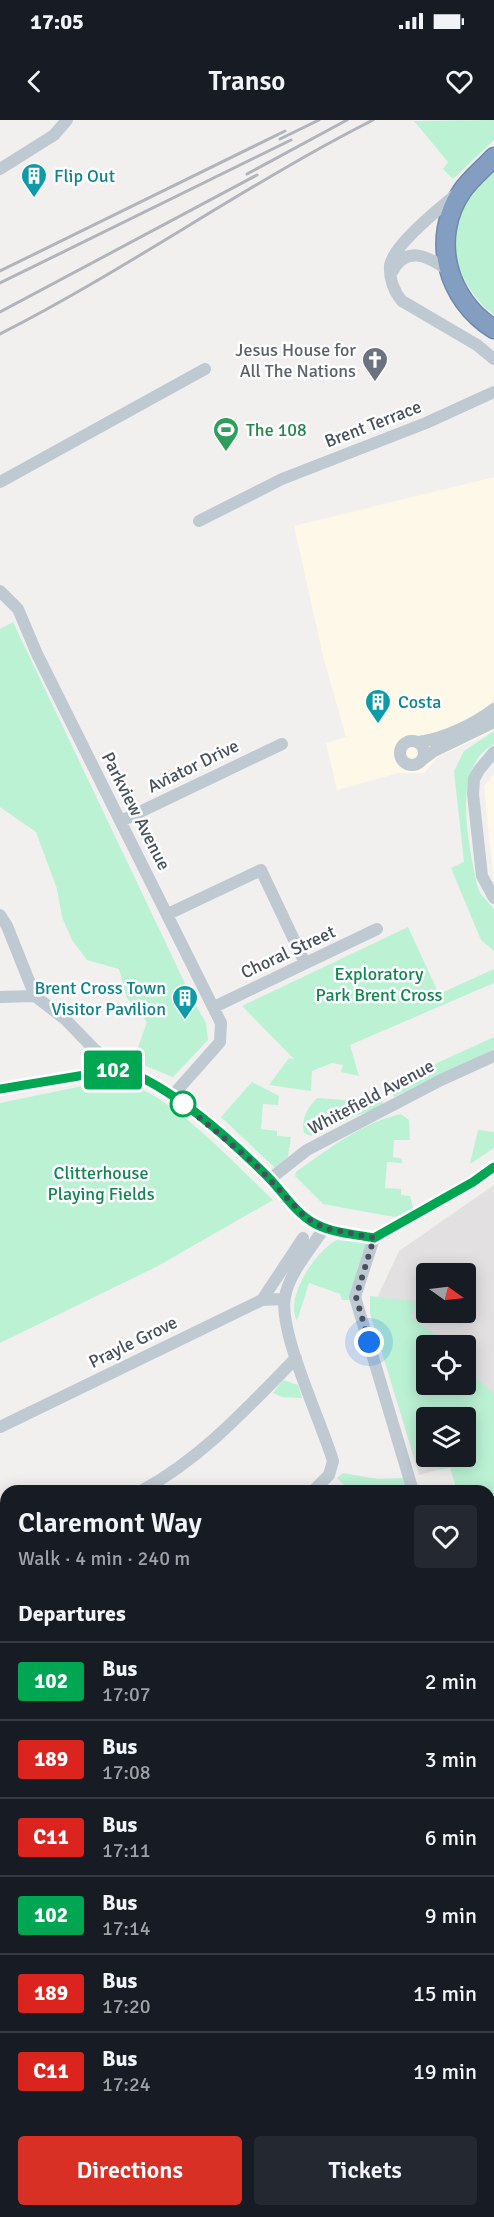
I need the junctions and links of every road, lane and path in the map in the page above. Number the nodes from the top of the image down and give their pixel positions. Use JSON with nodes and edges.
{"nodes":[{"id":1,"x":67,"y":120,"type":"edge"},
{"id":2,"x":494,"y":157,"type":"edge"},
{"id":3,"x":0,"y":169,"type":"edge"},
{"id":4,"x":462,"y":189,"type":"junction"},
{"id":5,"x":448,"y":270,"type":"junction"},
{"id":6,"x":391,"y":280,"type":"junction"},
{"id":7,"x":494,"y":328,"type":"edge"},
{"id":8,"x":494,"y":359,"type":"edge"},
{"id":9,"x":205,"y":369,"type":"dead end"},
{"id":10,"x":494,"y":392,"type":"edge"},
{"id":11,"x":0,"y":482,"type":"edge"},
{"id":12,"x":199,"y":521,"type":"dead end"},
{"id":13,"x":0,"y":591,"type":"edge"},
{"id":14,"x":494,"y":709,"type":"edge"},
{"id":15,"x":494,"y":722,"type":"edge"},
{"id":16,"x":419,"y":742,"type":"junction"},
{"id":17,"x":282,"y":744,"type":"dead end"},
{"id":18,"x":494,"y":752,"type":"edge"},
{"id":19,"x":422,"y":760,"type":"junction"},
{"id":20,"x":121,"y":821,"type":"junction"},
{"id":21,"x":494,"y":898,"type":"edge"},
{"id":22,"x":168,"y":914,"type":"junction"},
{"id":23,"x":0,"y":915,"type":"edge"},
{"id":24,"x":377,"y":929,"type":"dead end"},
{"id":25,"x":305,"y":963,"type":"junction"},
{"id":26,"x":35,"y":996,"type":"junction"},
{"id":27,"x":0,"y":997,"type":"edge"},
{"id":28,"x":212,"y":1004,"type":"junction"},
{"id":29,"x":494,"y":1056,"type":"edge"},
{"id":30,"x":121,"y":1069,"type":"junction"},
{"id":31,"x":0,"y":1089,"type":"edge"},
{"id":32,"x":173,"y":1095,"type":"junction"},
{"id":33,"x":494,"y":1167,"type":"edge"},
{"id":34,"x":270,"y":1179,"type":"junction"},
{"id":35,"x":324,"y":1228,"type":"junction"},
{"id":36,"x":303,"y":1238,"type":"dead end"},
{"id":37,"x":374,"y":1238,"type":"junction"},
{"id":38,"x":284,"y":1299,"type":"junction"},
{"id":39,"x":262,"y":1300,"type":"junction"},
{"id":40,"x":296,"y":1358,"type":"junction"},
{"id":41,"x":0,"y":1427,"type":"edge"},
{"id":42,"x":150,"y":1485,"type":"edge"},
{"id":43,"x":319,"y":1485,"type":"edge"},
{"id":44,"x":411,"y":1485,"type":"edge"}],
"edges":[{"from":1,"to":3,"type":"street"},
{"from":2,"to":4,"type":"highway"},
{"from":4,"to":5,"type":"highway"},
{"from":4,"to":6,"type":"street"},
{"from":5,"to":6,"type":"street"},
{"from":5,"to":7,"type":"highway"},
{"from":6,"to":8,"type":"street"},
{"from":9,"to":11,"type":"street"},
{"from":10,"to":12,"type":"street","name":"Brent Terrace"},
{"from":13,"to":20,"type":"street","name":"Parkview Avenue"},
{"from":14,"to":16,"type":"street"},
{"from":15,"to":19,"type":"street"},
{"from":16,"to":19,"type":"street"},
{"from":16,"to":19,"type":"street"},
{"from":17,"to":20,"type":"street","name":"Aviator Drive"},
{"from":18,"to":21,"type":"street"},
{"from":20,"to":22,"type":"street","name":"Parkview Avenue"},
{"from":22,"to":25,"type":"street"},
{"from":22,"to":28,"type":"street","name":"Parkview Avenue"},
{"from":23,"to":26,"type":"street"},
{"from":24,"to":25,"type":"street","name":"Choral Street"},
{"from":25,"to":28,"type":"street","name":"Choral Street"},
{"from":26,"to":27,"type":"street"},
{"from":26,"to":30,"type":"street"},
{"from":28,"to":32,"type":"street","name":"Parkview Avenue"},
{"from":29,"to":34,"type":"street","name":"Whitefield Avenue"},
{"from":30,"to":31,"type":"street"},
{"from":30,"to":32,"type":"street"},
{"from":32,"to":34,"type":"street"},
{"from":33,"to":37,"type":"street"},
{"from":34,"to":35,"type":"street"},
{"from":35,"to":37,"type":"street"},
{"from":35,"to":38,"type":"street"},
{"from":36,"to":39,"type":"street"},
{"from":37,"to":44,"type":"street"},
{"from":38,"to":39,"type":"street","name":"Prayle Grove"},
{"from":38,"to":40,"type":"street"},
{"from":39,"to":41,"type":"street","name":"Prayle Grove"},
{"from":40,"to":42,"type":"street"},
{"from":40,"to":43,"type":"street"}]}
